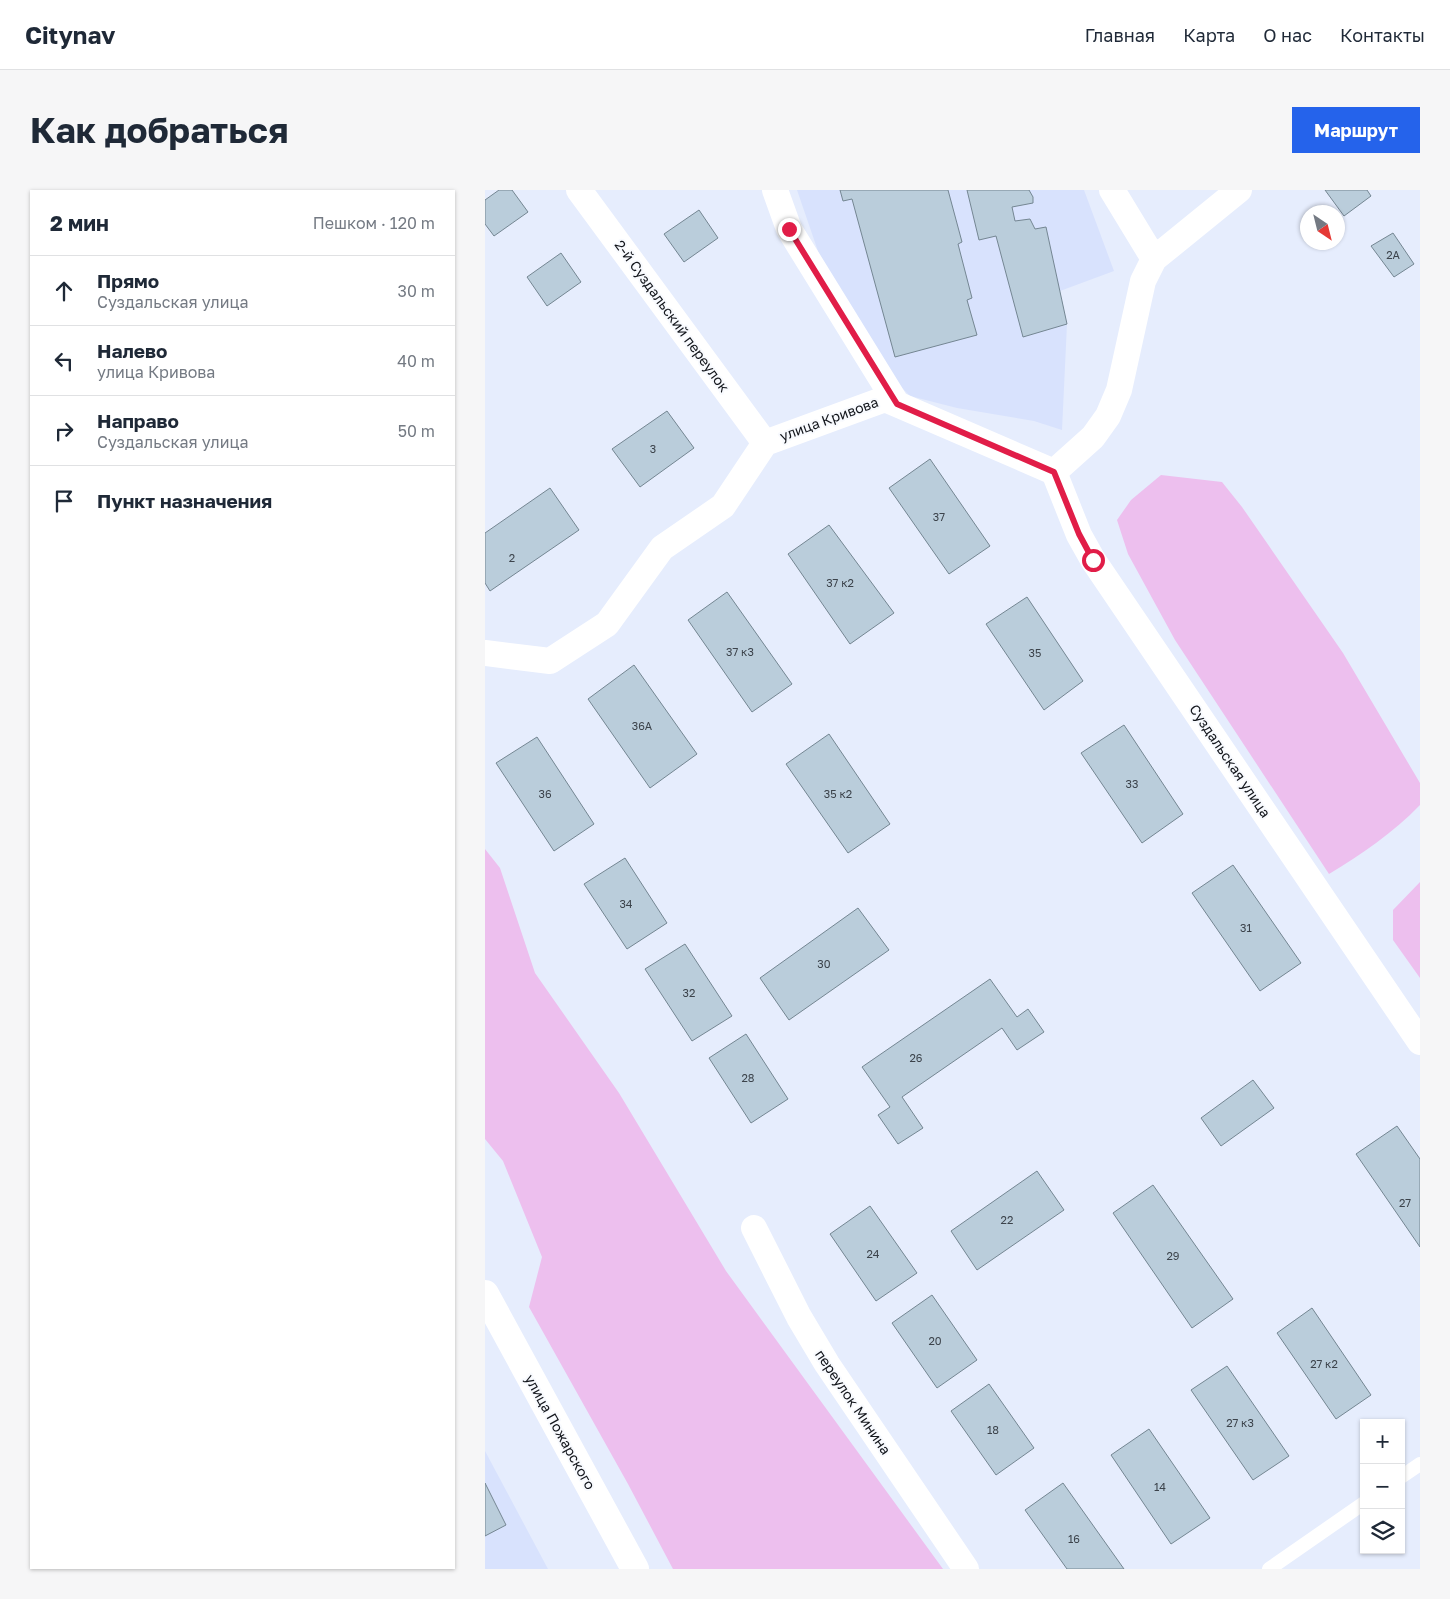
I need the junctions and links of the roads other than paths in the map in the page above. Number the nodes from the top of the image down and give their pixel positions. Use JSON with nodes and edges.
{"nodes":[{"id":1,"x":579,"y":190,"type":"edge"},
{"id":2,"x":775,"y":190,"type":"edge"},
{"id":3,"x":1112,"y":190,"type":"edge"},
{"id":4,"x":1239,"y":190,"type":"edge"},
{"id":5,"x":1154,"y":259,"type":"junction"},
{"id":6,"x":897,"y":404,"type":"junction"},
{"id":7,"x":765,"y":442,"type":"junction"},
{"id":8,"x":1054,"y":472,"type":"junction"},
{"id":9,"x":485,"y":653,"type":"edge"},
{"id":10,"x":1420,"y":1042,"type":"edge"},
{"id":11,"x":754,"y":1228,"type":"dead end"},
{"id":12,"x":485,"y":1294,"type":"edge"},
{"id":13,"x":1420,"y":1464,"type":"edge"},
{"id":14,"x":1405,"y":1474,"type":"edge"},
{"id":15,"x":1360,"y":1506,"type":"edge"},
{"id":16,"x":635,"y":1569,"type":"edge"},
{"id":17,"x":966,"y":1569,"type":"edge"},
{"id":18,"x":1269,"y":1569,"type":"edge"}],
"edges":[{"from":1,"to":7,"type":"street","name":"2-й Суздальский переулок"},
{"from":2,"to":6,"type":"street"},
{"from":3,"to":5,"type":"street"},
{"from":4,"to":5,"type":"street"},
{"from":5,"to":8,"type":"street"},
{"from":6,"to":7,"type":"street","name":"улица Кривова"},
{"from":6,"to":8,"type":"street","name":"улица Кривова"},
{"from":7,"to":9,"type":"street","name":"улица Кривова"},
{"from":8,"to":10,"type":"street","name":"Суздальская улица"},
{"from":11,"to":17,"type":"street","name":"переулок Минина"},
{"from":12,"to":16,"type":"street","name":"улица Пожарского"},
{"from":13,"to":14,"type":"lane"},
{"from":15,"to":18,"type":"lane"}]}
